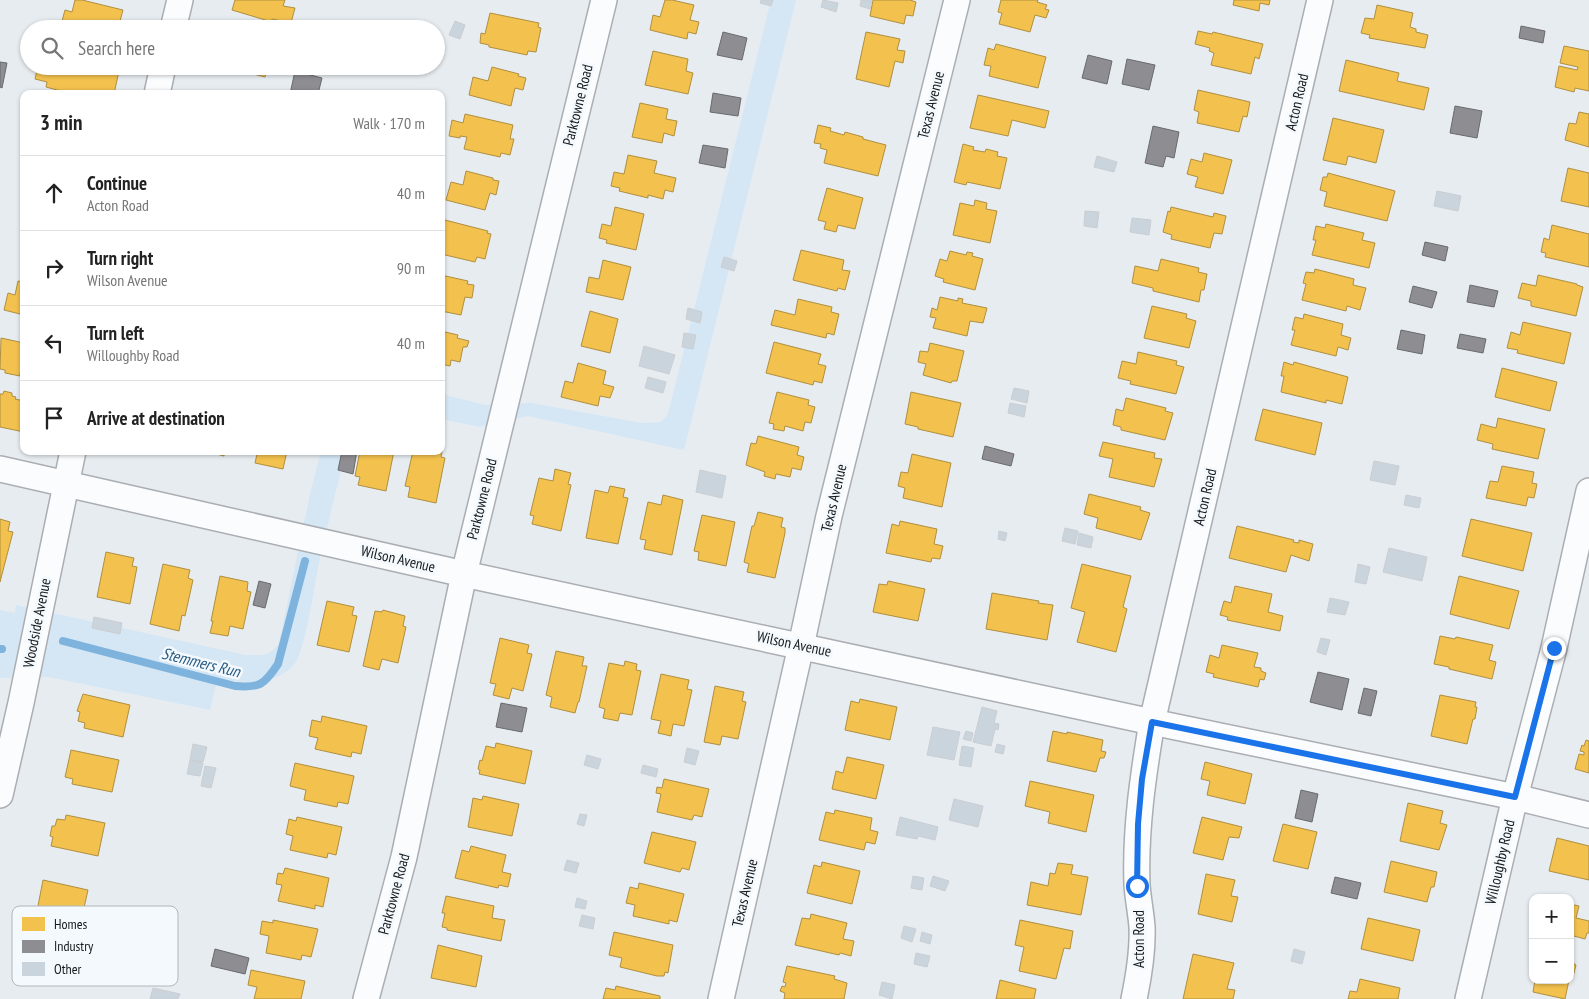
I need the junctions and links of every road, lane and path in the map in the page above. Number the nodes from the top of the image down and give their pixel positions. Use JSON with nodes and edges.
{"nodes":[{"id":1,"x":180,"y":0,"type":"edge"},
{"id":2,"x":604,"y":0,"type":"edge"},
{"id":3,"x":957,"y":0,"type":"edge"},
{"id":4,"x":1320,"y":0,"type":"edge"},
{"id":5,"x":175,"y":20,"type":"edge"},
{"id":6,"x":161,"y":75,"type":"edge"},
{"id":7,"x":158,"y":90,"type":"edge"},
{"id":8,"x":72,"y":455,"type":"edge"},
{"id":9,"x":0,"y":469,"type":"edge"},
{"id":10,"x":66,"y":484,"type":"junction"},
{"id":11,"x":1589,"y":491,"type":"edge"},
{"id":12,"x":464,"y":574,"type":"junction"},
{"id":13,"x":801,"y":646,"type":"junction"},
{"id":14,"x":1152,"y":722,"type":"junction"},
{"id":15,"x":0,"y":795,"type":"edge"},
{"id":16,"x":1515,"y":797,"type":"junction"},
{"id":17,"x":1589,"y":815,"type":"edge"},
{"id":18,"x":366,"y":999,"type":"edge"},
{"id":19,"x":721,"y":999,"type":"edge"},
{"id":20,"x":1134,"y":999,"type":"edge"},
{"id":21,"x":1468,"y":999,"type":"edge"}],
"edges":[{"from":1,"to":5,"type":"street"},
{"from":2,"to":12,"type":"street","name":"Parktowne Road"},
{"from":3,"to":13,"type":"street","name":"Texas Avenue"},
{"from":4,"to":14,"type":"street","name":"Acton Road"},
{"from":6,"to":7,"type":"street"},
{"from":8,"to":10,"type":"street","name":"Woodside Avenue"},
{"from":9,"to":10,"type":"street","name":"Wilson Avenue"},
{"from":10,"to":12,"type":"street","name":"Wilson Avenue"},
{"from":10,"to":15,"type":"street","name":"Woodside Avenue"},
{"from":11,"to":16,"type":"street","name":"Willoughby Road"},
{"from":12,"to":13,"type":"street","name":"Wilson Avenue"},
{"from":12,"to":18,"type":"street","name":"Parktowne Road"},
{"from":13,"to":14,"type":"street","name":"Wilson Avenue"},
{"from":13,"to":19,"type":"street","name":"Texas Avenue"},
{"from":14,"to":16,"type":"street","name":"Wilson Avenue"},
{"from":14,"to":20,"type":"street","name":"Acton Road"},
{"from":16,"to":17,"type":"street","name":"Wilson Avenue"},
{"from":16,"to":21,"type":"street","name":"Willoughby Road"}]}
